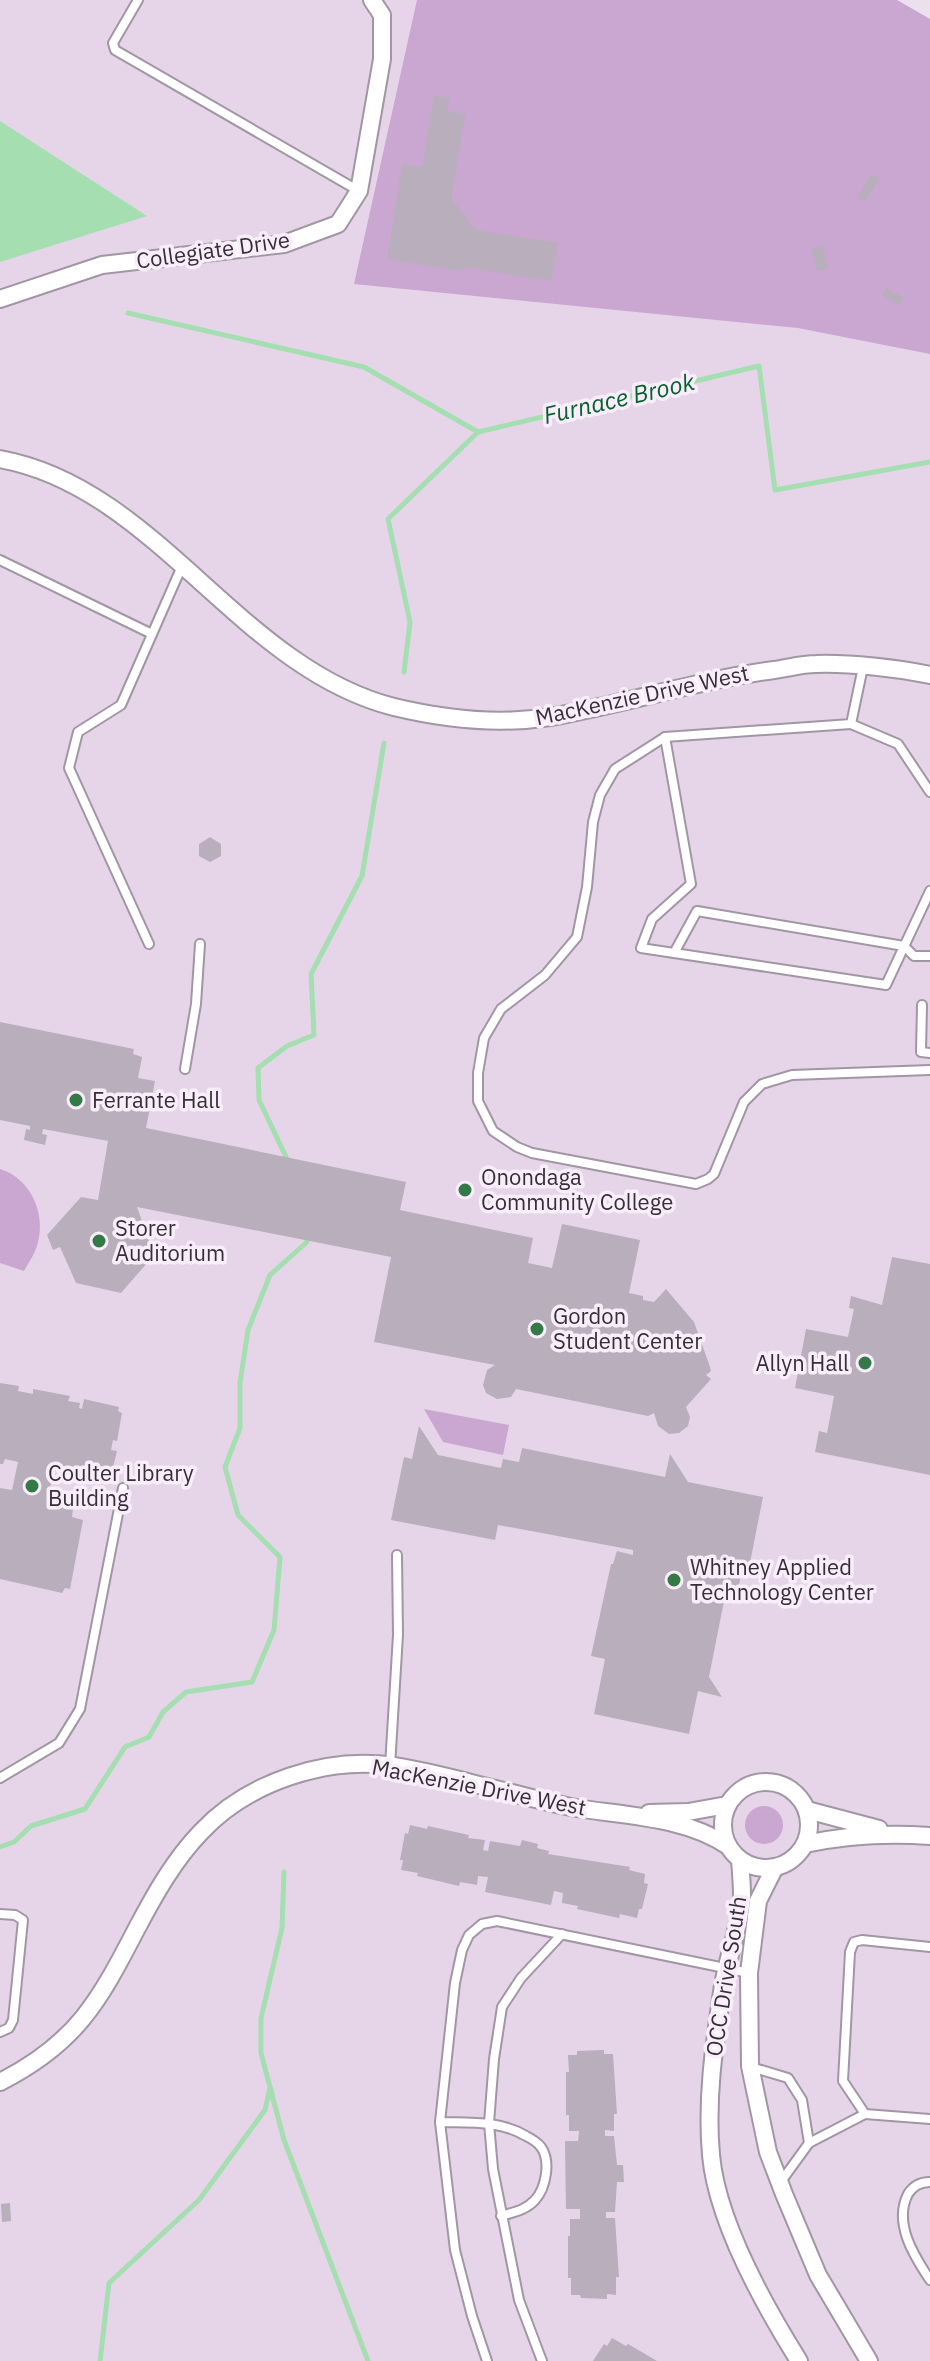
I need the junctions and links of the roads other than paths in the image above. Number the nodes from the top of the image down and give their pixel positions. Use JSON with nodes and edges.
{"nodes":[{"id":1,"x":138,"y":0,"type":"edge"},
{"id":2,"x":372,"y":0,"type":"edge"},
{"id":3,"x":359,"y":191,"type":"junction"},
{"id":4,"x":0,"y":299,"type":"edge"},
{"id":5,"x":0,"y":459,"type":"edge"},
{"id":6,"x":0,"y":560,"type":"edge"},
{"id":7,"x":182,"y":566,"type":"junction"},
{"id":8,"x":152,"y":634,"type":"junction"},
{"id":9,"x":863,"y":667,"type":"junction"},
{"id":10,"x":930,"y":675,"type":"edge"},
{"id":11,"x":851,"y":724,"type":"junction"},
{"id":12,"x":665,"y":737,"type":"junction"},
{"id":13,"x":930,"y":792,"type":"edge"},
{"id":14,"x":930,"y":891,"type":"edge"},
{"id":15,"x":149,"y":944,"type":"dead end"},
{"id":16,"x":200,"y":944,"type":"dead end"},
{"id":17,"x":904,"y":946,"type":"junction"},
{"id":18,"x":674,"y":953,"type":"junction"},
{"id":19,"x":930,"y":956,"type":"edge"},
{"id":20,"x":922,"y":1005,"type":"dead end"},
{"id":21,"x":930,"y":1053,"type":"edge"},
{"id":22,"x":185,"y":1069,"type":"dead end"},
{"id":23,"x":930,"y":1070,"type":"edge"},
{"id":24,"x":123,"y":1488,"type":"dead end"},
{"id":25,"x":397,"y":1555,"type":"dead end"},
{"id":26,"x":390,"y":1766,"type":"junction"},
{"id":27,"x":0,"y":1778,"type":"edge"},
{"id":28,"x":727,"y":1805,"type":"junction"},
{"id":29,"x":807,"y":1810,"type":"junction"},
{"id":30,"x":622,"y":1814,"type":"junction"},
{"id":31,"x":897,"y":1834,"type":"junction"},
{"id":32,"x":930,"y":1836,"type":"edge"},
{"id":33,"x":805,"y":1844,"type":"junction"},
{"id":34,"x":728,"y":1846,"type":"junction"},
{"id":35,"x":740,"y":1860,"type":"junction"},
{"id":36,"x":775,"y":1867,"type":"junction"},
{"id":37,"x":0,"y":1914,"type":"edge"},
{"id":38,"x":562,"y":1934,"type":"junction"},
{"id":39,"x":930,"y":1947,"type":"edge"},
{"id":40,"x":725,"y":1969,"type":"junction"},
{"id":41,"x":749,"y":1973,"type":"junction"},
{"id":42,"x":0,"y":2032,"type":"edge"},
{"id":43,"x":750,"y":2066,"type":"junction"},
{"id":44,"x":0,"y":2082,"type":"edge"},
{"id":45,"x":865,"y":2114,"type":"junction"},
{"id":46,"x":930,"y":2119,"type":"edge"},
{"id":47,"x":440,"y":2122,"type":"junction"},
{"id":48,"x":489,"y":2123,"type":"junction"},
{"id":49,"x":809,"y":2143,"type":"junction"},
{"id":50,"x":930,"y":2182,"type":"edge"},
{"id":51,"x":780,"y":2184,"type":"junction"},
{"id":52,"x":501,"y":2216,"type":"junction"},
{"id":53,"x":930,"y":2280,"type":"edge"},
{"id":54,"x":487,"y":2361,"type":"edge"},
{"id":55,"x":542,"y":2361,"type":"edge"},
{"id":56,"x":799,"y":2361,"type":"edge"},
{"id":57,"x":869,"y":2361,"type":"edge"}],
"edges":[{"from":1,"to":3,"type":"lane"},
{"from":2,"to":3,"type":"street","name":"Collegiate Drive"},
{"from":3,"to":4,"type":"street","name":"Collegiate Drive"},
{"from":5,"to":7,"type":"street","name":"MacKenzie Drive West"},
{"from":6,"to":8,"type":"lane"},
{"from":7,"to":8,"type":"lane"},
{"from":7,"to":9,"type":"street","name":"MacKenzie Drive West"},
{"from":8,"to":15,"type":"lane"},
{"from":9,"to":10,"type":"street","name":"MacKenzie Drive West"},
{"from":9,"to":11,"type":"lane"},
{"from":11,"to":12,"type":"lane"},
{"from":11,"to":13,"type":"lane"},
{"from":12,"to":18,"type":"lane"},
{"from":12,"to":23,"type":"lane"},
{"from":14,"to":17,"type":"lane"},
{"from":16,"to":22,"type":"lane"},
{"from":17,"to":18,"type":"lane"},
{"from":17,"to":18,"type":"lane"},
{"from":17,"to":19,"type":"lane"},
{"from":20,"to":21,"type":"lane"},
{"from":24,"to":27,"type":"lane"},
{"from":25,"to":26,"type":"lane"},
{"from":26,"to":30,"type":"street","name":"MacKenzie Drive West"},
{"from":26,"to":44,"type":"street","name":"MacKenzie Drive West"},
{"from":28,"to":29,"type":"street"},
{"from":28,"to":30,"type":"street","name":"MacKenzie Drive West"},
{"from":28,"to":34,"type":"street"},
{"from":29,"to":31,"type":"street"},
{"from":29,"to":33,"type":"street"},
{"from":30,"to":34,"type":"street","name":"MacKenzie Drive West"},
{"from":31,"to":32,"type":"street"},
{"from":31,"to":33,"type":"street"},
{"from":33,"to":36,"type":"street"},
{"from":34,"to":35,"type":"street"},
{"from":35,"to":36,"type":"street"},
{"from":35,"to":40,"type":"street","name":"OCC Drive South"},
{"from":36,"to":41,"type":"street","name":"OCC Drive South"},
{"from":37,"to":42,"type":"lane"},
{"from":38,"to":40,"type":"lane"},
{"from":38,"to":47,"type":"lane"},
{"from":38,"to":48,"type":"lane"},
{"from":39,"to":45,"type":"lane"},
{"from":40,"to":41,"type":"lane"},
{"from":40,"to":56,"type":"street","name":"OCC Drive South"},
{"from":41,"to":43,"type":"street","name":"OCC Drive South"},
{"from":43,"to":49,"type":"lane"},
{"from":43,"to":51,"type":"street","name":"OCC Drive South"},
{"from":45,"to":46,"type":"lane"},
{"from":45,"to":49,"type":"lane"},
{"from":47,"to":48,"type":"lane"},
{"from":47,"to":54,"type":"lane"},
{"from":48,"to":52,"type":"lane"},
{"from":48,"to":52,"type":"lane"},
{"from":49,"to":51,"type":"lane"},
{"from":50,"to":53,"type":"lane"},
{"from":51,"to":57,"type":"street","name":"OCC Drive South"},
{"from":52,"to":55,"type":"lane"}]}
